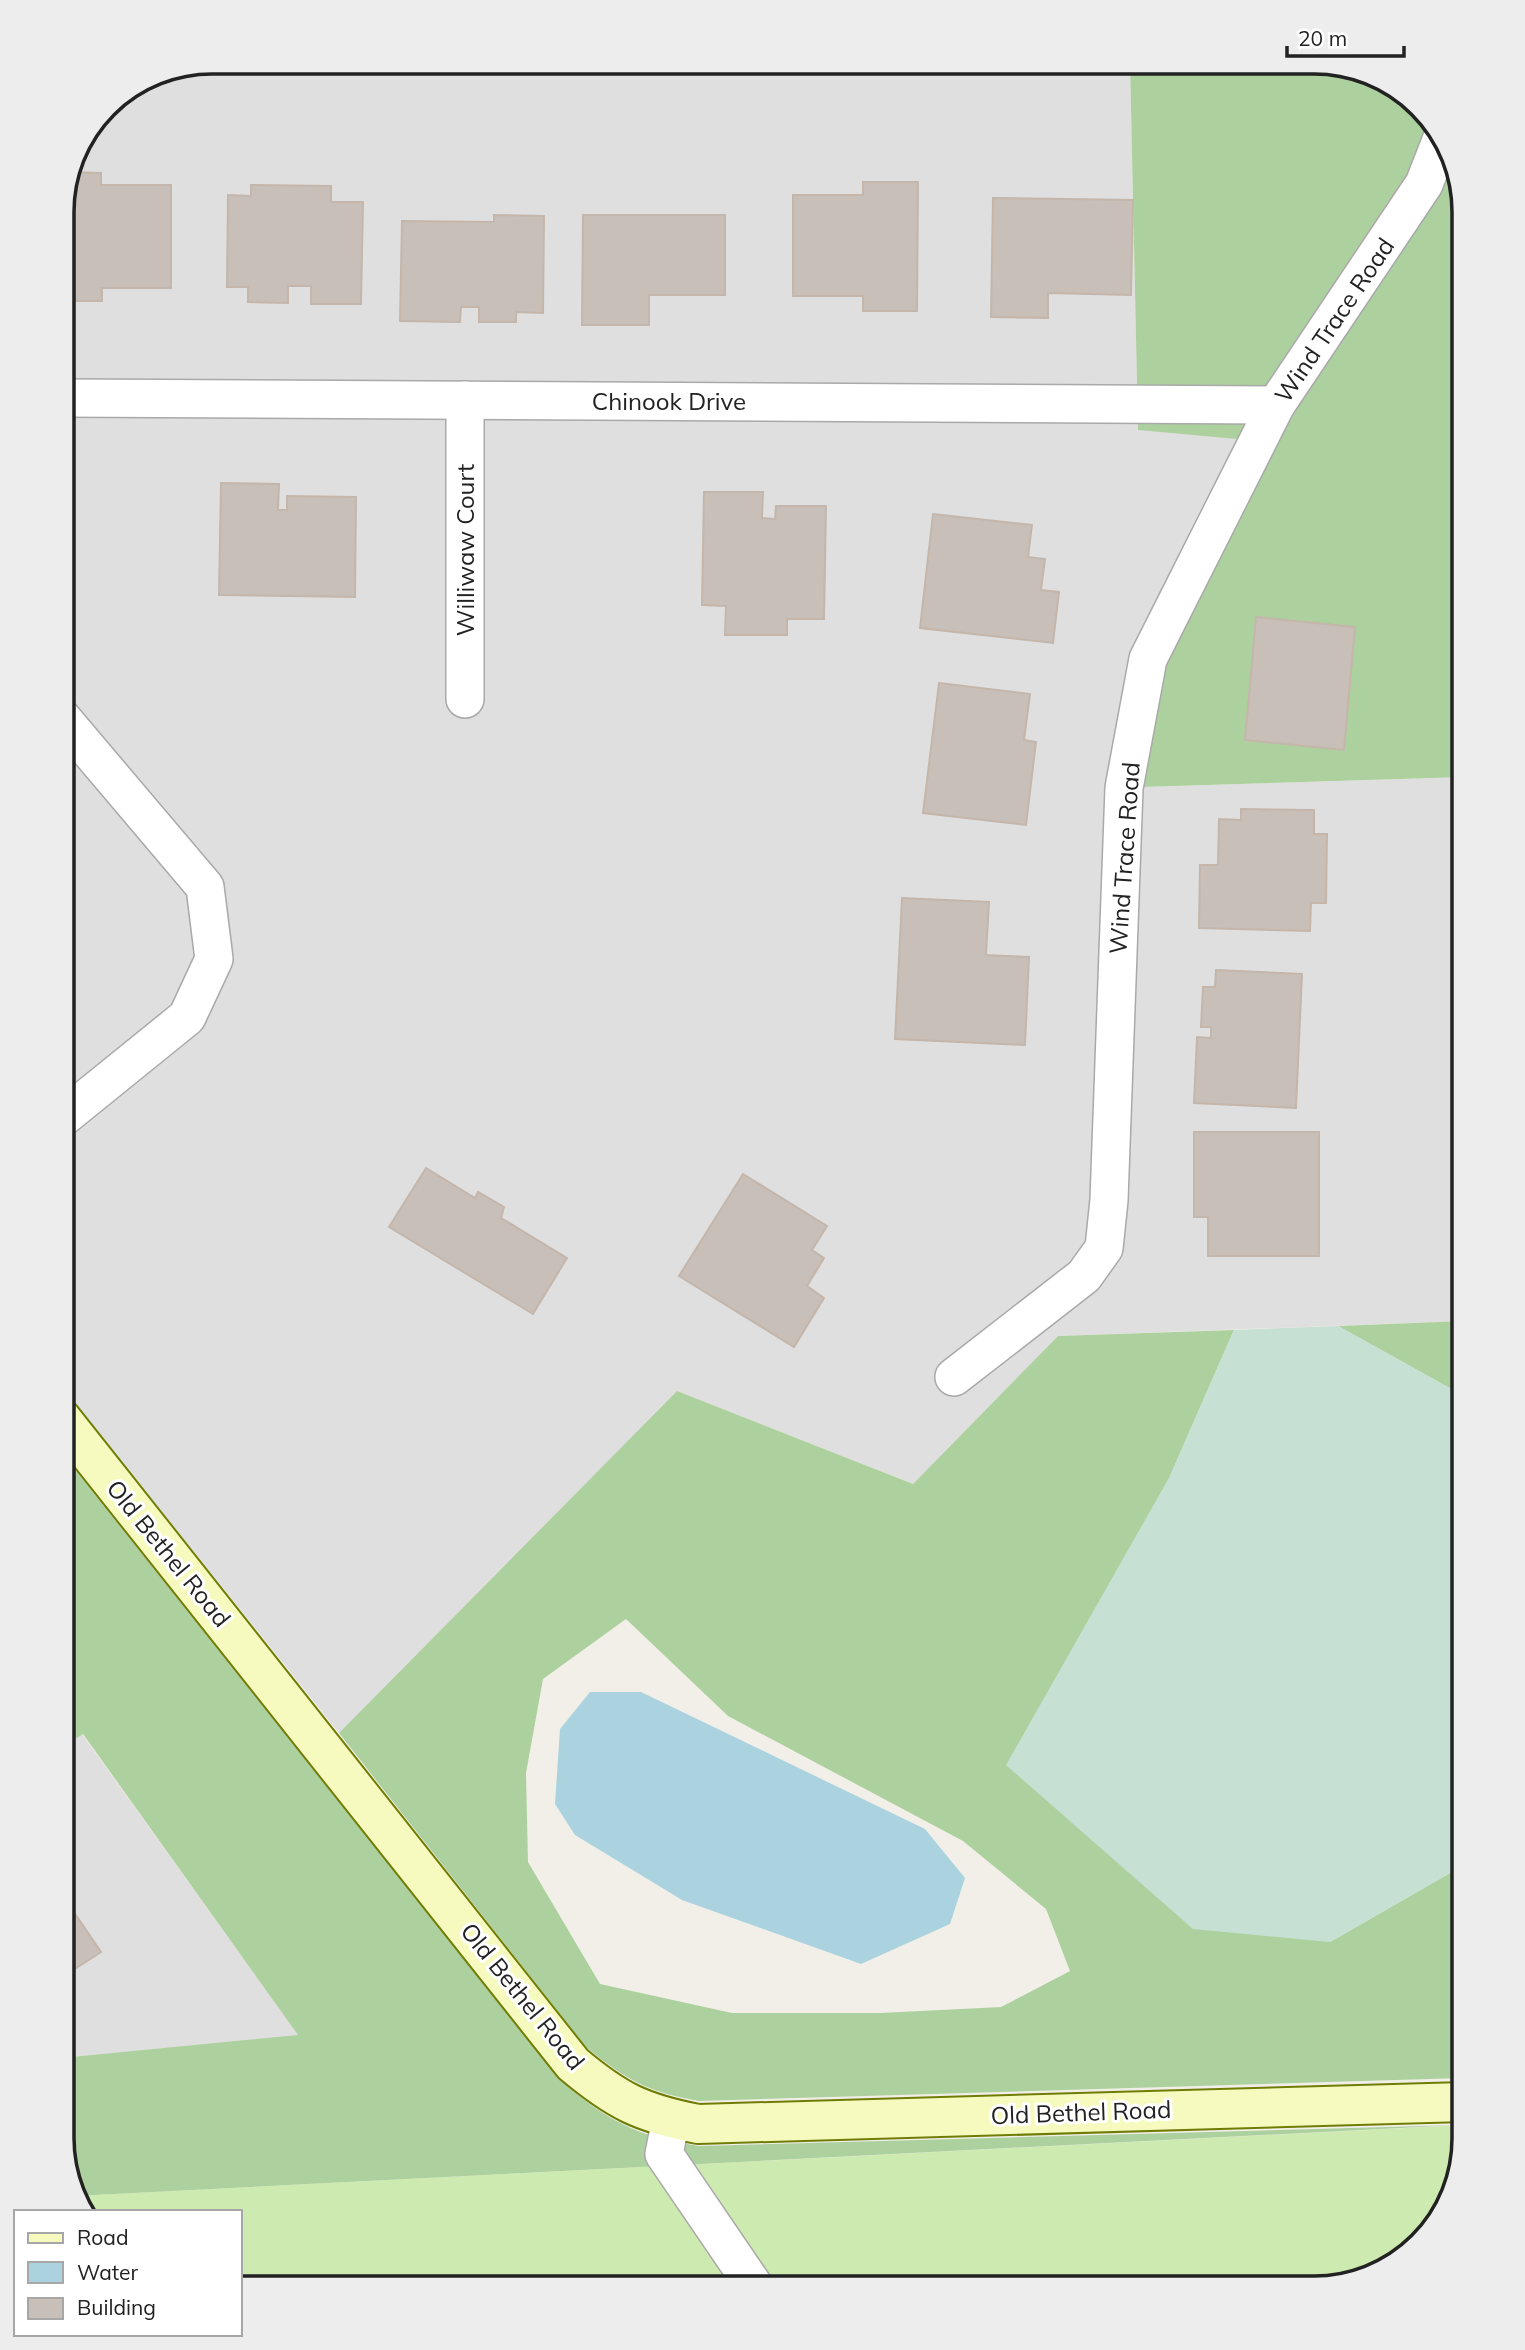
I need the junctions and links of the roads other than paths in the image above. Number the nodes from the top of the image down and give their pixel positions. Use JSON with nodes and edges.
{"nodes":[{"id":1,"x":1438,"y":151,"type":"edge"},
{"id":2,"x":74,"y":398,"type":"edge"},
{"id":3,"x":465,"y":400,"type":"junction"},
{"id":4,"x":1276,"y":405,"type":"junction"},
{"id":5,"x":465,"y":699,"type":"dead end"},
{"id":6,"x":74,"y":732,"type":"edge"},
{"id":7,"x":74,"y":1108,"type":"edge"},
{"id":8,"x":954,"y":1377,"type":"dead end"},
{"id":9,"x":74,"y":1434,"type":"edge"},
{"id":10,"x":1452,"y":2102,"type":"edge"},
{"id":11,"x":671,"y":2119,"type":"junction"},
{"id":12,"x":747,"y":2276,"type":"edge"}],
"edges":[{"from":1,"to":4,"type":"street","name":"Wind Trace Road"},
{"from":2,"to":3,"type":"street","name":"Chinook Drive"},
{"from":3,"to":4,"type":"street","name":"Chinook Drive"},
{"from":3,"to":5,"type":"street","name":"Williwaw Court"},
{"from":4,"to":8,"type":"street","name":"Wind Trace Road"},
{"from":6,"to":7,"type":"street"},
{"from":9,"to":11,"type":"street","name":"Old Bethel Road"},
{"from":10,"to":11,"type":"street","name":"Old Bethel Road"},
{"from":11,"to":12,"type":"street"}]}
